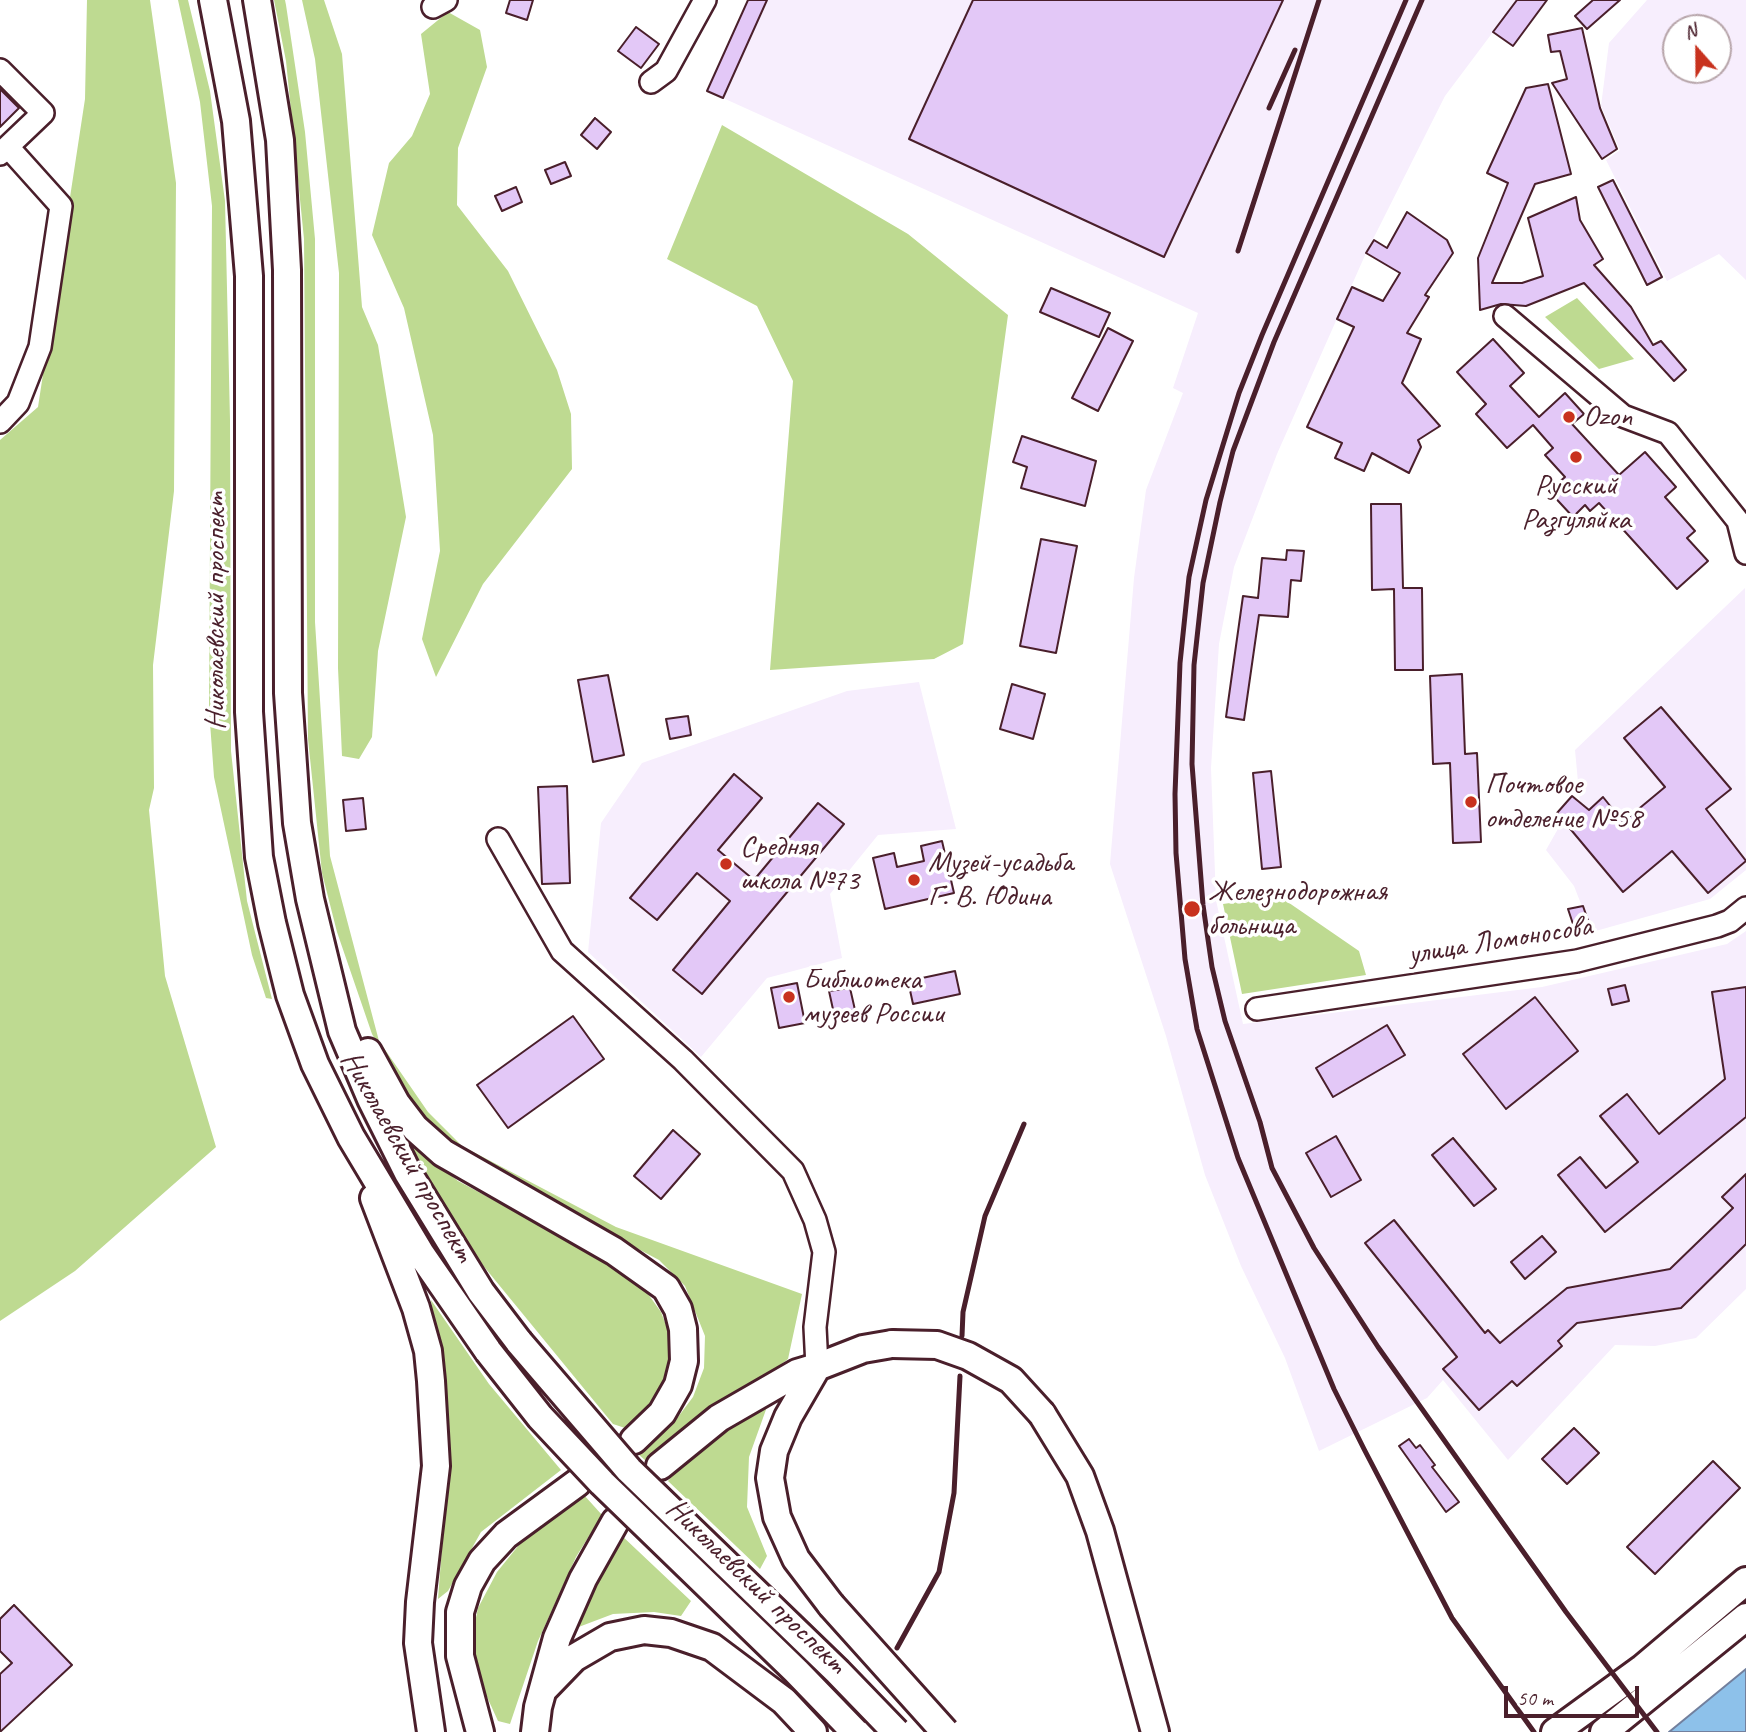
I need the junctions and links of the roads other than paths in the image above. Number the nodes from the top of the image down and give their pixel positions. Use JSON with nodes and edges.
{"nodes":[{"id":1,"x":213,"y":0,"type":"edge"},
{"id":2,"x":257,"y":0,"type":"edge"},
{"id":3,"x":705,"y":0,"type":"edge"},
{"id":4,"x":0,"y":70,"type":"edge"},
{"id":5,"x":651,"y":82,"type":"dead end"},
{"id":6,"x":4,"y":151,"type":"edge"},
{"id":7,"x":1505,"y":316,"type":"dead end"},
{"id":8,"x":0,"y":422,"type":"edge"},
{"id":9,"x":1746,"y":553,"type":"edge"},
{"id":10,"x":498,"y":839,"type":"dead end"},
{"id":11,"x":1746,"y":908,"type":"edge"},
{"id":12,"x":325,"y":970,"type":"junction"},
{"id":13,"x":1257,"y":1009,"type":"dead end"},
{"id":14,"x":351,"y":1137,"type":"junction"},
{"id":15,"x":817,"y":1367,"type":"junction"},
{"id":16,"x":634,"y":1440,"type":"dead end"},
{"id":17,"x":660,"y":1466,"type":"dead end"},
{"id":18,"x":577,"y":1483,"type":"dead end"},
{"id":19,"x":615,"y":1522,"type":"dead end"},
{"id":20,"x":1746,"y":1581,"type":"edge"},
{"id":21,"x":1746,"y":1617,"type":"edge"},
{"id":22,"x":544,"y":1689,"type":"junction"},
{"id":23,"x":429,"y":1725,"type":"edge"},
{"id":24,"x":535,"y":1727,"type":"edge"},
{"id":25,"x":480,"y":1732,"type":"edge"},
{"id":26,"x":813,"y":1732,"type":"edge"},
{"id":27,"x":855,"y":1732,"type":"edge"},
{"id":28,"x":896,"y":1732,"type":"edge"},
{"id":29,"x":945,"y":1732,"type":"edge"},
{"id":30,"x":1154,"y":1732,"type":"edge"},
{"id":31,"x":1555,"y":1732,"type":"edge"},
{"id":32,"x":1604,"y":1732,"type":"edge"}],
"edges":[{"from":1,"to":14,"type":"main road","name":"Николаевский проспект"},
{"from":2,"to":12,"type":"main road","name":"Николаевский проспект"},
{"from":3,"to":5,"type":"street"},
{"from":4,"to":6,"type":"street"},
{"from":6,"to":8,"type":"street"},
{"from":7,"to":9,"type":"street"},
{"from":10,"to":15,"type":"street"},
{"from":11,"to":13,"type":"street","name":"улица Ломоносова"},
{"from":12,"to":16,"type":"main road"},
{"from":12,"to":28,"type":"main road","name":"Николаевский проспект","bridge":true},
{"from":14,"to":23,"type":"main road"},
{"from":14,"to":27,"type":"main road","name":"Николаевский проспект","bridge":true},
{"from":15,"to":17,"type":"main road"},
{"from":15,"to":29,"type":"main road","bridge":true},
{"from":15,"to":30,"type":"main road","bridge":true},
{"from":18,"to":25,"type":"main road"},
{"from":19,"to":22,"type":"main road"},
{"from":20,"to":31,"type":"main road"},
{"from":21,"to":32,"type":"main road"},
{"from":22,"to":24,"type":"main road"},
{"from":22,"to":26,"type":"main road"}]}
